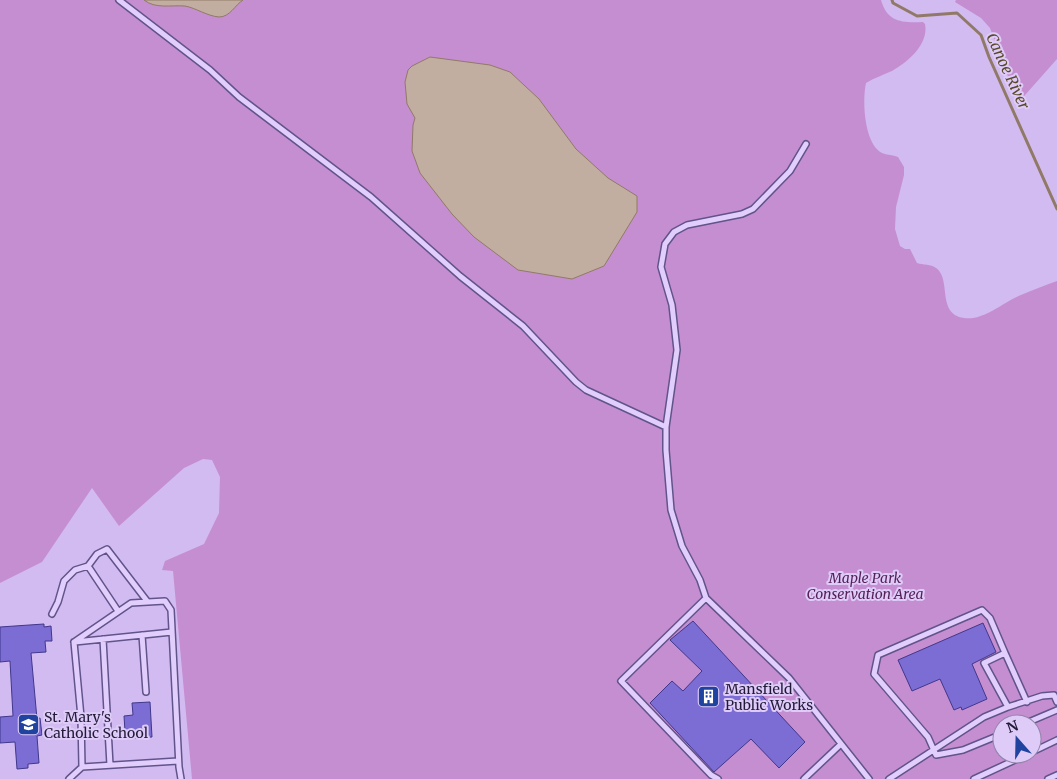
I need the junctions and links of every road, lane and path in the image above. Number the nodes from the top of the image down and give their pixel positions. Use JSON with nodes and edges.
{"nodes":[{"id":1,"x":119,"y":0,"type":"edge"},
{"id":2,"x":806,"y":144,"type":"dead end"},
{"id":3,"x":666,"y":427,"type":"junction"},
{"id":4,"x":88,"y":566,"type":"junction"},
{"id":5,"x":706,"y":598,"type":"junction"},
{"id":6,"x":147,"y":602,"type":"junction"},
{"id":7,"x":118,"y":612,"type":"junction"},
{"id":8,"x":52,"y":614,"type":"dead end"},
{"id":9,"x":172,"y":632,"type":"junction"},
{"id":10,"x":142,"y":635,"type":"junction"},
{"id":11,"x":103,"y":639,"type":"junction"},
{"id":12,"x":74,"y":642,"type":"junction"},
{"id":13,"x":1006,"y":653,"type":"junction"},
{"id":14,"x":146,"y":692,"type":"dead end"},
{"id":15,"x":1027,"y":702,"type":"junction"},
{"id":16,"x":1057,"y":702,"type":"edge"},
{"id":17,"x":1008,"y":706,"type":"junction"},
{"id":18,"x":1057,"y":710,"type":"edge"},
{"id":19,"x":1042,"y":716,"type":"edge"},
{"id":20,"x":992,"y":738,"type":"edge"},
{"id":21,"x":1057,"y":740,"type":"edge"},
{"id":22,"x":841,"y":744,"type":"junction"},
{"id":23,"x":1042,"y":747,"type":"edge"},
{"id":24,"x":933,"y":750,"type":"junction"},
{"id":25,"x":178,"y":761,"type":"junction"},
{"id":26,"x":1006,"y":764,"type":"edge"},
{"id":27,"x":110,"y":765,"type":"junction"},
{"id":28,"x":82,"y":767,"type":"junction"},
{"id":29,"x":1057,"y":775,"type":"edge"},
{"id":30,"x":69,"y":779,"type":"edge"},
{"id":31,"x":181,"y":779,"type":"edge"},
{"id":32,"x":718,"y":779,"type":"edge"},
{"id":33,"x":804,"y":779,"type":"edge"},
{"id":34,"x":869,"y":779,"type":"edge"},
{"id":35,"x":889,"y":779,"type":"edge"},
{"id":36,"x":974,"y":779,"type":"edge"},
{"id":37,"x":1048,"y":779,"type":"edge"}],
"edges":[{"from":1,"to":3,"type":"lane"},
{"from":2,"to":3,"type":"lane"},
{"from":3,"to":5,"type":"lane"},
{"from":4,"to":6,"type":"lane"},
{"from":4,"to":7,"type":"lane"},
{"from":4,"to":8,"type":"lane"},
{"from":5,"to":22,"type":"lane"},
{"from":5,"to":32,"type":"lane"},
{"from":6,"to":7,"type":"lane"},
{"from":6,"to":9,"type":"lane"},
{"from":7,"to":12,"type":"lane"},
{"from":9,"to":10,"type":"lane"},
{"from":9,"to":25,"type":"lane"},
{"from":10,"to":11,"type":"lane"},
{"from":10,"to":14,"type":"lane"},
{"from":11,"to":12,"type":"lane"},
{"from":11,"to":27,"type":"lane"},
{"from":12,"to":28,"type":"lane"},
{"from":13,"to":15,"type":"lane"},
{"from":13,"to":17,"type":"lane"},
{"from":13,"to":24,"type":"lane"},
{"from":15,"to":16,"type":"lane"},
{"from":15,"to":17,"type":"lane"},
{"from":17,"to":24,"type":"lane"},
{"from":18,"to":19,"type":"lane"},
{"from":20,"to":24,"type":"lane"},
{"from":21,"to":23,"type":"lane"},
{"from":22,"to":33,"type":"lane"},
{"from":22,"to":34,"type":"lane"},
{"from":24,"to":35,"type":"lane"},
{"from":25,"to":27,"type":"lane"},
{"from":25,"to":31,"type":"lane"},
{"from":26,"to":36,"type":"lane"},
{"from":27,"to":28,"type":"lane"},
{"from":28,"to":30,"type":"lane"},
{"from":29,"to":37,"type":"lane"}]}
